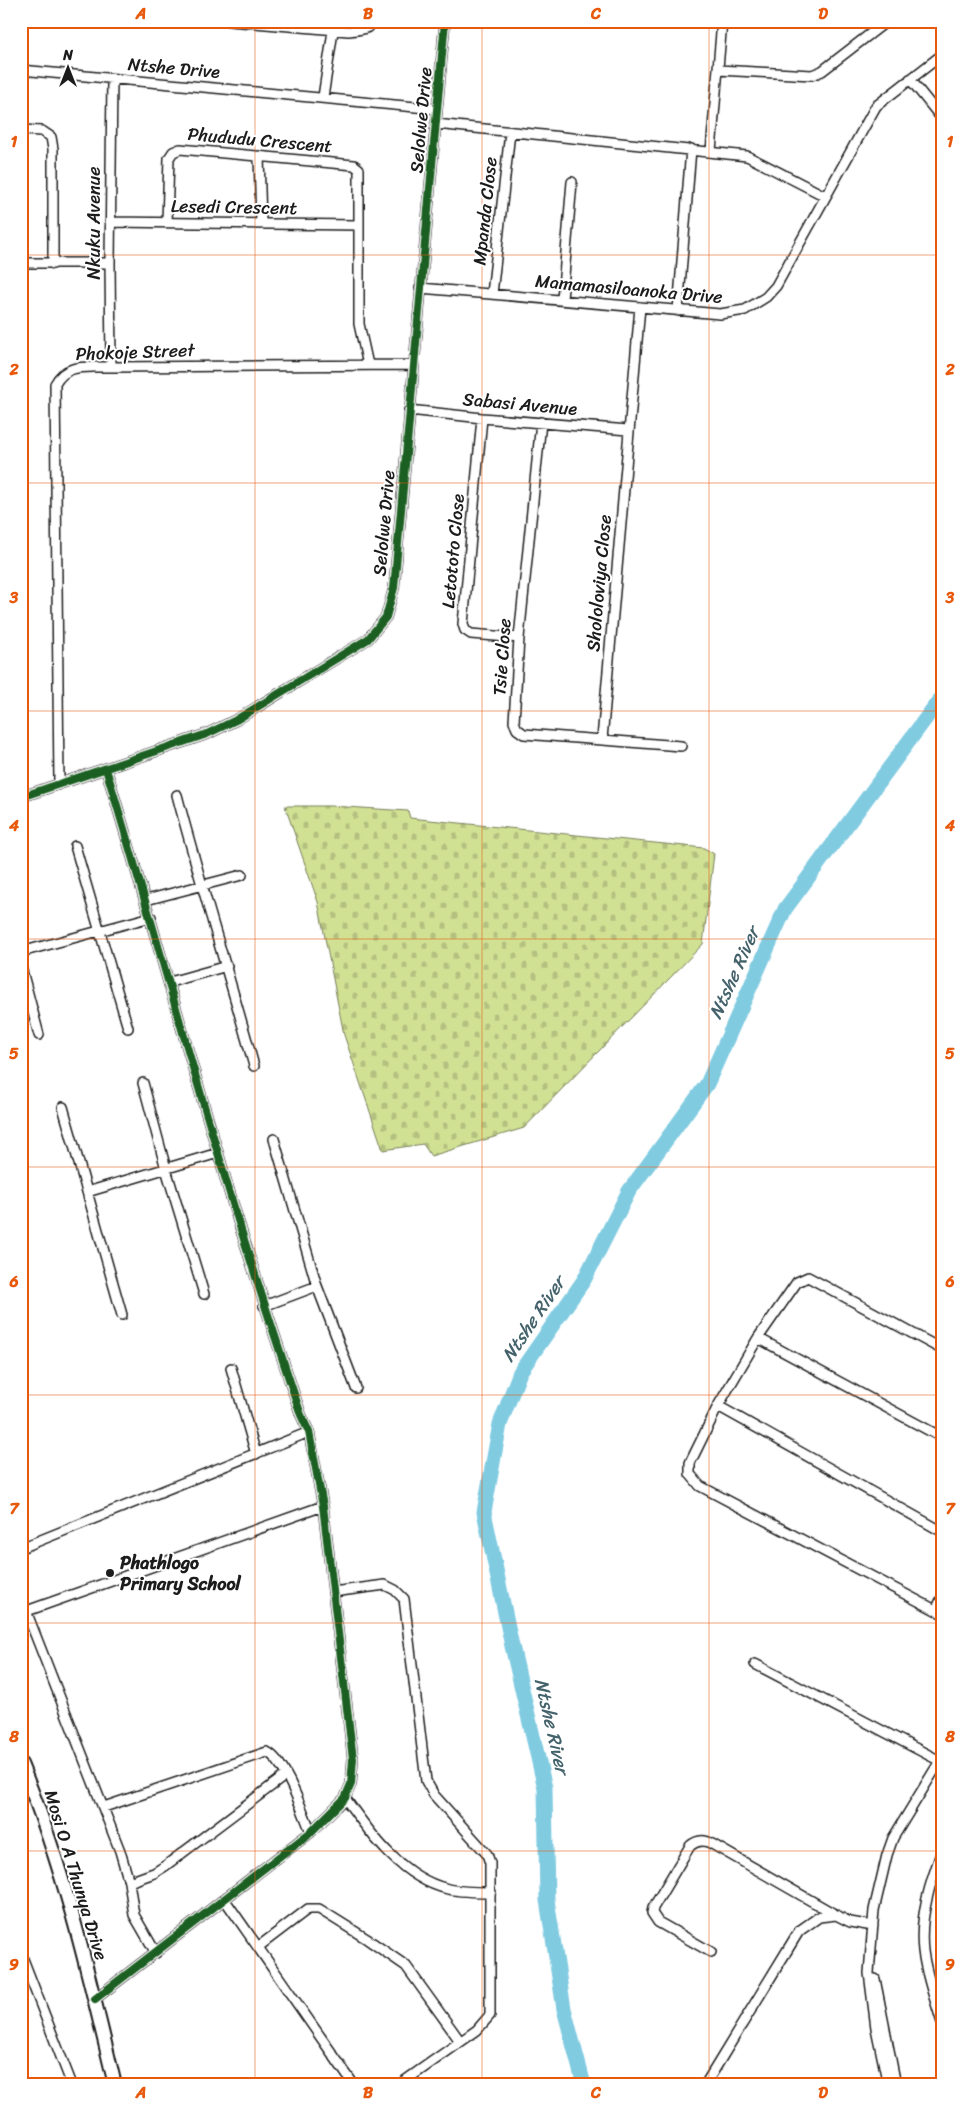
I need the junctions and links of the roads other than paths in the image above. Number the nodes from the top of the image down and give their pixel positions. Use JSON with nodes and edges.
{"nodes":[{"id":1,"x":229,"y":21,"type":"edge"},
{"id":2,"x":374,"y":21,"type":"edge"},
{"id":3,"x":445,"y":21,"type":"edge"},
{"id":4,"x":722,"y":21,"type":"edge"},
{"id":5,"x":887,"y":21,"type":"edge"},
{"id":6,"x":333,"y":31,"type":"junction"},
{"id":7,"x":943,"y":54,"type":"edge"},
{"id":8,"x":21,"y":70,"type":"edge"},
{"id":9,"x":718,"y":70,"type":"junction"},
{"id":10,"x":112,"y":79,"type":"junction"},
{"id":11,"x":910,"y":79,"type":"junction"},
{"id":12,"x":324,"y":97,"type":"junction"},
{"id":13,"x":437,"y":109,"type":"junction"},
{"id":14,"x":943,"y":120,"type":"edge"},
{"id":15,"x":436,"y":124,"type":"junction"},
{"id":16,"x":21,"y":130,"type":"edge"},
{"id":17,"x":510,"y":132,"type":"junction"},
{"id":18,"x":691,"y":149,"type":"junction"},
{"id":19,"x":711,"y":151,"type":"junction"},
{"id":20,"x":260,"y":156,"type":"junction"},
{"id":21,"x":572,"y":182,"type":"dead end"},
{"id":22,"x":826,"y":196,"type":"junction"},
{"id":23,"x":110,"y":222,"type":"junction"},
{"id":24,"x":167,"y":222,"type":"junction"},
{"id":25,"x":261,"y":223,"type":"junction"},
{"id":26,"x":358,"y":225,"type":"junction"},
{"id":27,"x":21,"y":263,"type":"edge"},
{"id":28,"x":110,"y":263,"type":"junction"},
{"id":29,"x":52,"y":264,"type":"junction"},
{"id":30,"x":420,"y":288,"type":"junction"},
{"id":31,"x":492,"y":294,"type":"junction"},
{"id":32,"x":562,"y":299,"type":"junction"},
{"id":33,"x":640,"y":307,"type":"junction"},
{"id":34,"x":678,"y":311,"type":"junction"},
{"id":35,"x":368,"y":365,"type":"junction"},
{"id":36,"x":413,"y":365,"type":"junction"},
{"id":37,"x":111,"y":367,"type":"junction"},
{"id":38,"x":409,"y":410,"type":"junction"},
{"id":39,"x":482,"y":418,"type":"junction"},
{"id":40,"x":541,"y":422,"type":"junction"},
{"id":41,"x":628,"y":430,"type":"junction"},
{"id":42,"x":520,"y":638,"type":"junction"},
{"id":43,"x":602,"y":739,"type":"junction"},
{"id":44,"x":681,"y":746,"type":"dead end"},
{"id":45,"x":106,"y":769,"type":"junction"},
{"id":46,"x":59,"y":784,"type":"junction"},
{"id":47,"x":178,"y":796,"type":"dead end"},
{"id":48,"x":21,"y":797,"type":"edge"},
{"id":49,"x":75,"y":846,"type":"dead end"},
{"id":50,"x":242,"y":875,"type":"dead end"},
{"id":51,"x":201,"y":886,"type":"junction"},
{"id":52,"x":146,"y":900,"type":"junction"},
{"id":53,"x":151,"y":917,"type":"junction"},
{"id":54,"x":100,"y":931,"type":"junction"},
{"id":55,"x":21,"y":952,"type":"edge"},
{"id":56,"x":227,"y":966,"type":"junction"},
{"id":57,"x":21,"y":967,"type":"edge"},
{"id":58,"x":170,"y":982,"type":"junction"},
{"id":59,"x":128,"y":1028,"type":"dead end"},
{"id":60,"x":39,"y":1035,"type":"dead end"},
{"id":61,"x":254,"y":1066,"type":"dead end"},
{"id":62,"x":143,"y":1084,"type":"dead end"},
{"id":63,"x":63,"y":1106,"type":"dead end"},
{"id":64,"x":274,"y":1139,"type":"dead end"},
{"id":65,"x":218,"y":1153,"type":"junction"},
{"id":66,"x":166,"y":1169,"type":"junction"},
{"id":67,"x":87,"y":1192,"type":"junction"},
{"id":68,"x":317,"y":1286,"type":"junction"},
{"id":69,"x":204,"y":1294,"type":"dead end"},
{"id":70,"x":264,"y":1306,"type":"junction"},
{"id":71,"x":122,"y":1315,"type":"dead end"},
{"id":72,"x":758,"y":1338,"type":"junction"},
{"id":73,"x":943,"y":1350,"type":"edge"},
{"id":74,"x":231,"y":1368,"type":"dead end"},
{"id":75,"x":356,"y":1388,"type":"dead end"},
{"id":76,"x":718,"y":1406,"type":"junction"},
{"id":77,"x":309,"y":1432,"type":"junction"},
{"id":78,"x":943,"y":1438,"type":"edge"},
{"id":79,"x":256,"y":1454,"type":"junction"},
{"id":80,"x":323,"y":1506,"type":"junction"},
{"id":81,"x":943,"y":1532,"type":"edge"},
{"id":82,"x":21,"y":1548,"type":"edge"},
{"id":83,"x":333,"y":1592,"type":"junction"},
{"id":84,"x":943,"y":1596,"type":"edge"},
{"id":85,"x":24,"y":1612,"type":"edge"},
{"id":86,"x":939,"y":1612,"type":"edge"},
{"id":87,"x":755,"y":1664,"type":"dead end"},
{"id":88,"x":941,"y":1758,"type":"edge"},
{"id":89,"x":23,"y":1773,"type":"edge"},
{"id":90,"x":286,"y":1776,"type":"junction"},
{"id":91,"x":345,"y":1798,"type":"junction"},
{"id":92,"x":104,"y":1807,"type":"junction"},
{"id":93,"x":311,"y":1832,"type":"junction"},
{"id":94,"x":943,"y":1848,"type":"edge"},
{"id":95,"x":129,"y":1882,"type":"junction"},
{"id":96,"x":491,"y":1892,"type":"junction"},
{"id":97,"x":225,"y":1900,"type":"junction"},
{"id":98,"x":836,"y":1915,"type":"junction"},
{"id":99,"x":872,"y":1926,"type":"junction"},
{"id":100,"x":258,"y":1947,"type":"junction"},
{"id":101,"x":871,"y":1951,"type":"junction"},
{"id":102,"x":711,"y":1952,"type":"dead end"},
{"id":103,"x":156,"y":1953,"type":"junction"},
{"id":104,"x":21,"y":1954,"type":"edge"},
{"id":105,"x":95,"y":1999,"type":"junction"},
{"id":106,"x":943,"y":2026,"type":"edge"},
{"id":107,"x":460,"y":2041,"type":"junction"},
{"id":108,"x":72,"y":2085,"type":"edge"},
{"id":109,"x":115,"y":2085,"type":"edge"},
{"id":110,"x":354,"y":2085,"type":"edge"},
{"id":111,"x":400,"y":2085,"type":"edge"},
{"id":112,"x":705,"y":2085,"type":"edge"},
{"id":113,"x":888,"y":2085,"type":"edge"},
{"id":114,"x":896,"y":2085,"type":"edge"}],
"edges":[{"from":1,"to":6,"type":"street"},
{"from":2,"to":6,"type":"street"},
{"from":3,"to":13,"type":"street","name":"Selolwe Drive"},
{"from":4,"to":9,"type":"street"},
{"from":5,"to":9,"type":"street"},
{"from":6,"to":12,"type":"street"},
{"from":7,"to":11,"type":"street","name":"Mamamasiloanoka Drive"},
{"from":8,"to":10,"type":"street","name":"Ntshe Drive"},
{"from":9,"to":19,"type":"street"},
{"from":10,"to":12,"type":"street","name":"Ntshe Drive"},
{"from":10,"to":23,"type":"street","name":"Nkuku Avenue"},
{"from":11,"to":14,"type":"street"},
{"from":11,"to":22,"type":"street","name":"Mamamasiloanoka Drive"},
{"from":12,"to":13,"type":"street","name":"Ntshe Drive"},
{"from":13,"to":15,"type":"street","name":"Selolwe Drive"},
{"from":15,"to":17,"type":"street"},
{"from":15,"to":30,"type":"street","name":"Selolwe Drive"},
{"from":16,"to":29,"type":"street"},
{"from":17,"to":18,"type":"street"},
{"from":17,"to":31,"type":"street","name":"Mpanda Close"},
{"from":18,"to":19,"type":"street"},
{"from":18,"to":34,"type":"street"},
{"from":19,"to":22,"type":"street"},
{"from":20,"to":24,"type":"street","name":"Phududu Crescent"},
{"from":20,"to":25,"type":"street"},
{"from":20,"to":26,"type":"street","name":"Phududu Crescent"},
{"from":21,"to":32,"type":"street"},
{"from":22,"to":34,"type":"street","name":"Mamamasiloanoka Drive"},
{"from":23,"to":24,"type":"street","name":"Lesedi Crescent"},
{"from":23,"to":28,"type":"street","name":"Nkuku Avenue"},
{"from":24,"to":25,"type":"street","name":"Lesedi Crescent"},
{"from":25,"to":26,"type":"street","name":"Lesedi Crescent"},
{"from":26,"to":35,"type":"street"},
{"from":27,"to":29,"type":"street"},
{"from":28,"to":29,"type":"street"},
{"from":28,"to":37,"type":"street","name":"Nkuku Avenue"},
{"from":30,"to":31,"type":"street","name":"Mamamasiloanoka Drive"},
{"from":30,"to":36,"type":"street","name":"Selolwe Drive"},
{"from":31,"to":32,"type":"street","name":"Mamamasiloanoka Drive"},
{"from":32,"to":33,"type":"street","name":"Mamamasiloanoka Drive"},
{"from":33,"to":34,"type":"street","name":"Mamamasiloanoka Drive"},
{"from":33,"to":41,"type":"street","name":"Shololoviya Close"},
{"from":35,"to":36,"type":"street","name":"Phokoje Street"},
{"from":35,"to":37,"type":"street","name":"Phokoje Street"},
{"from":36,"to":38,"type":"street","name":"Selolwe Drive"},
{"from":37,"to":46,"type":"street","name":"Phokoje Street"},
{"from":38,"to":39,"type":"street","name":"Sabasi Avenue"},
{"from":38,"to":45,"type":"street","name":"Selolwe Drive"},
{"from":39,"to":40,"type":"street","name":"Sabasi Avenue"},
{"from":39,"to":42,"type":"street","name":"Letototo Close"},
{"from":40,"to":41,"type":"street","name":"Sabasi Avenue"},
{"from":40,"to":42,"type":"street","name":"Tsie Close"},
{"from":41,"to":43,"type":"street","name":"Shololoviya Close"},
{"from":42,"to":43,"type":"street","name":"Tsie Close"},
{"from":43,"to":44,"type":"street","name":"Tsie Close"},
{"from":45,"to":46,"type":"street","name":"Selolwe Drive"},
{"from":45,"to":52,"type":"street"},
{"from":46,"to":48,"type":"street","name":"Selolwe Drive"},
{"from":47,"to":51,"type":"street"},
{"from":49,"to":54,"type":"street"},
{"from":50,"to":51,"type":"street"},
{"from":51,"to":52,"type":"street"},
{"from":51,"to":56,"type":"street"},
{"from":52,"to":53,"type":"street"},
{"from":53,"to":54,"type":"street"},
{"from":53,"to":58,"type":"street"},
{"from":54,"to":55,"type":"street"},
{"from":54,"to":59,"type":"street"},
{"from":56,"to":58,"type":"street"},
{"from":56,"to":61,"type":"street"},
{"from":57,"to":60,"type":"street"},
{"from":58,"to":65,"type":"street"},
{"from":62,"to":66,"type":"street"},
{"from":63,"to":67,"type":"street"},
{"from":64,"to":68,"type":"street"},
{"from":65,"to":66,"type":"street"},
{"from":65,"to":70,"type":"street"},
{"from":66,"to":67,"type":"street"},
{"from":66,"to":69,"type":"street"},
{"from":67,"to":71,"type":"street"},
{"from":68,"to":70,"type":"street"},
{"from":68,"to":75,"type":"street"},
{"from":70,"to":77,"type":"street"},
{"from":72,"to":73,"type":"street"},
{"from":72,"to":76,"type":"street"},
{"from":72,"to":78,"type":"street"},
{"from":74,"to":79,"type":"street"},
{"from":76,"to":81,"type":"street"},
{"from":76,"to":86,"type":"street"},
{"from":77,"to":79,"type":"street"},
{"from":77,"to":80,"type":"street"},
{"from":79,"to":82,"type":"street"},
{"from":80,"to":83,"type":"street"},
{"from":80,"to":85,"type":"street"},
{"from":83,"to":91,"type":"street"},
{"from":83,"to":96,"type":"street"},
{"from":84,"to":86,"type":"street"},
{"from":85,"to":92,"type":"street"},
{"from":87,"to":88,"type":"street"},
{"from":88,"to":99,"type":"street"},
{"from":89,"to":105,"type":"street","name":"Mosi O A Thunya Drive"},
{"from":90,"to":92,"type":"street"},
{"from":90,"to":93,"type":"street"},
{"from":90,"to":95,"type":"street"},
{"from":91,"to":93,"type":"street"},
{"from":91,"to":96,"type":"street"},
{"from":92,"to":95,"type":"street"},
{"from":93,"to":97,"type":"street"},
{"from":94,"to":106,"type":"street"},
{"from":95,"to":103,"type":"street"},
{"from":96,"to":107,"type":"street"},
{"from":97,"to":100,"type":"street"},
{"from":97,"to":103,"type":"street"},
{"from":98,"to":99,"type":"street"},
{"from":98,"to":102,"type":"street"},
{"from":98,"to":112,"type":"street"},
{"from":99,"to":101,"type":"street"},
{"from":100,"to":107,"type":"street"},
{"from":100,"to":110,"type":"street"},
{"from":101,"to":113,"type":"street"},
{"from":101,"to":114,"type":"street"},
{"from":103,"to":105,"type":"street"},
{"from":104,"to":108,"type":"street"},
{"from":105,"to":109,"type":"street","name":"Mosi O A Thunya Drive"},
{"from":107,"to":111,"type":"street"}]}
